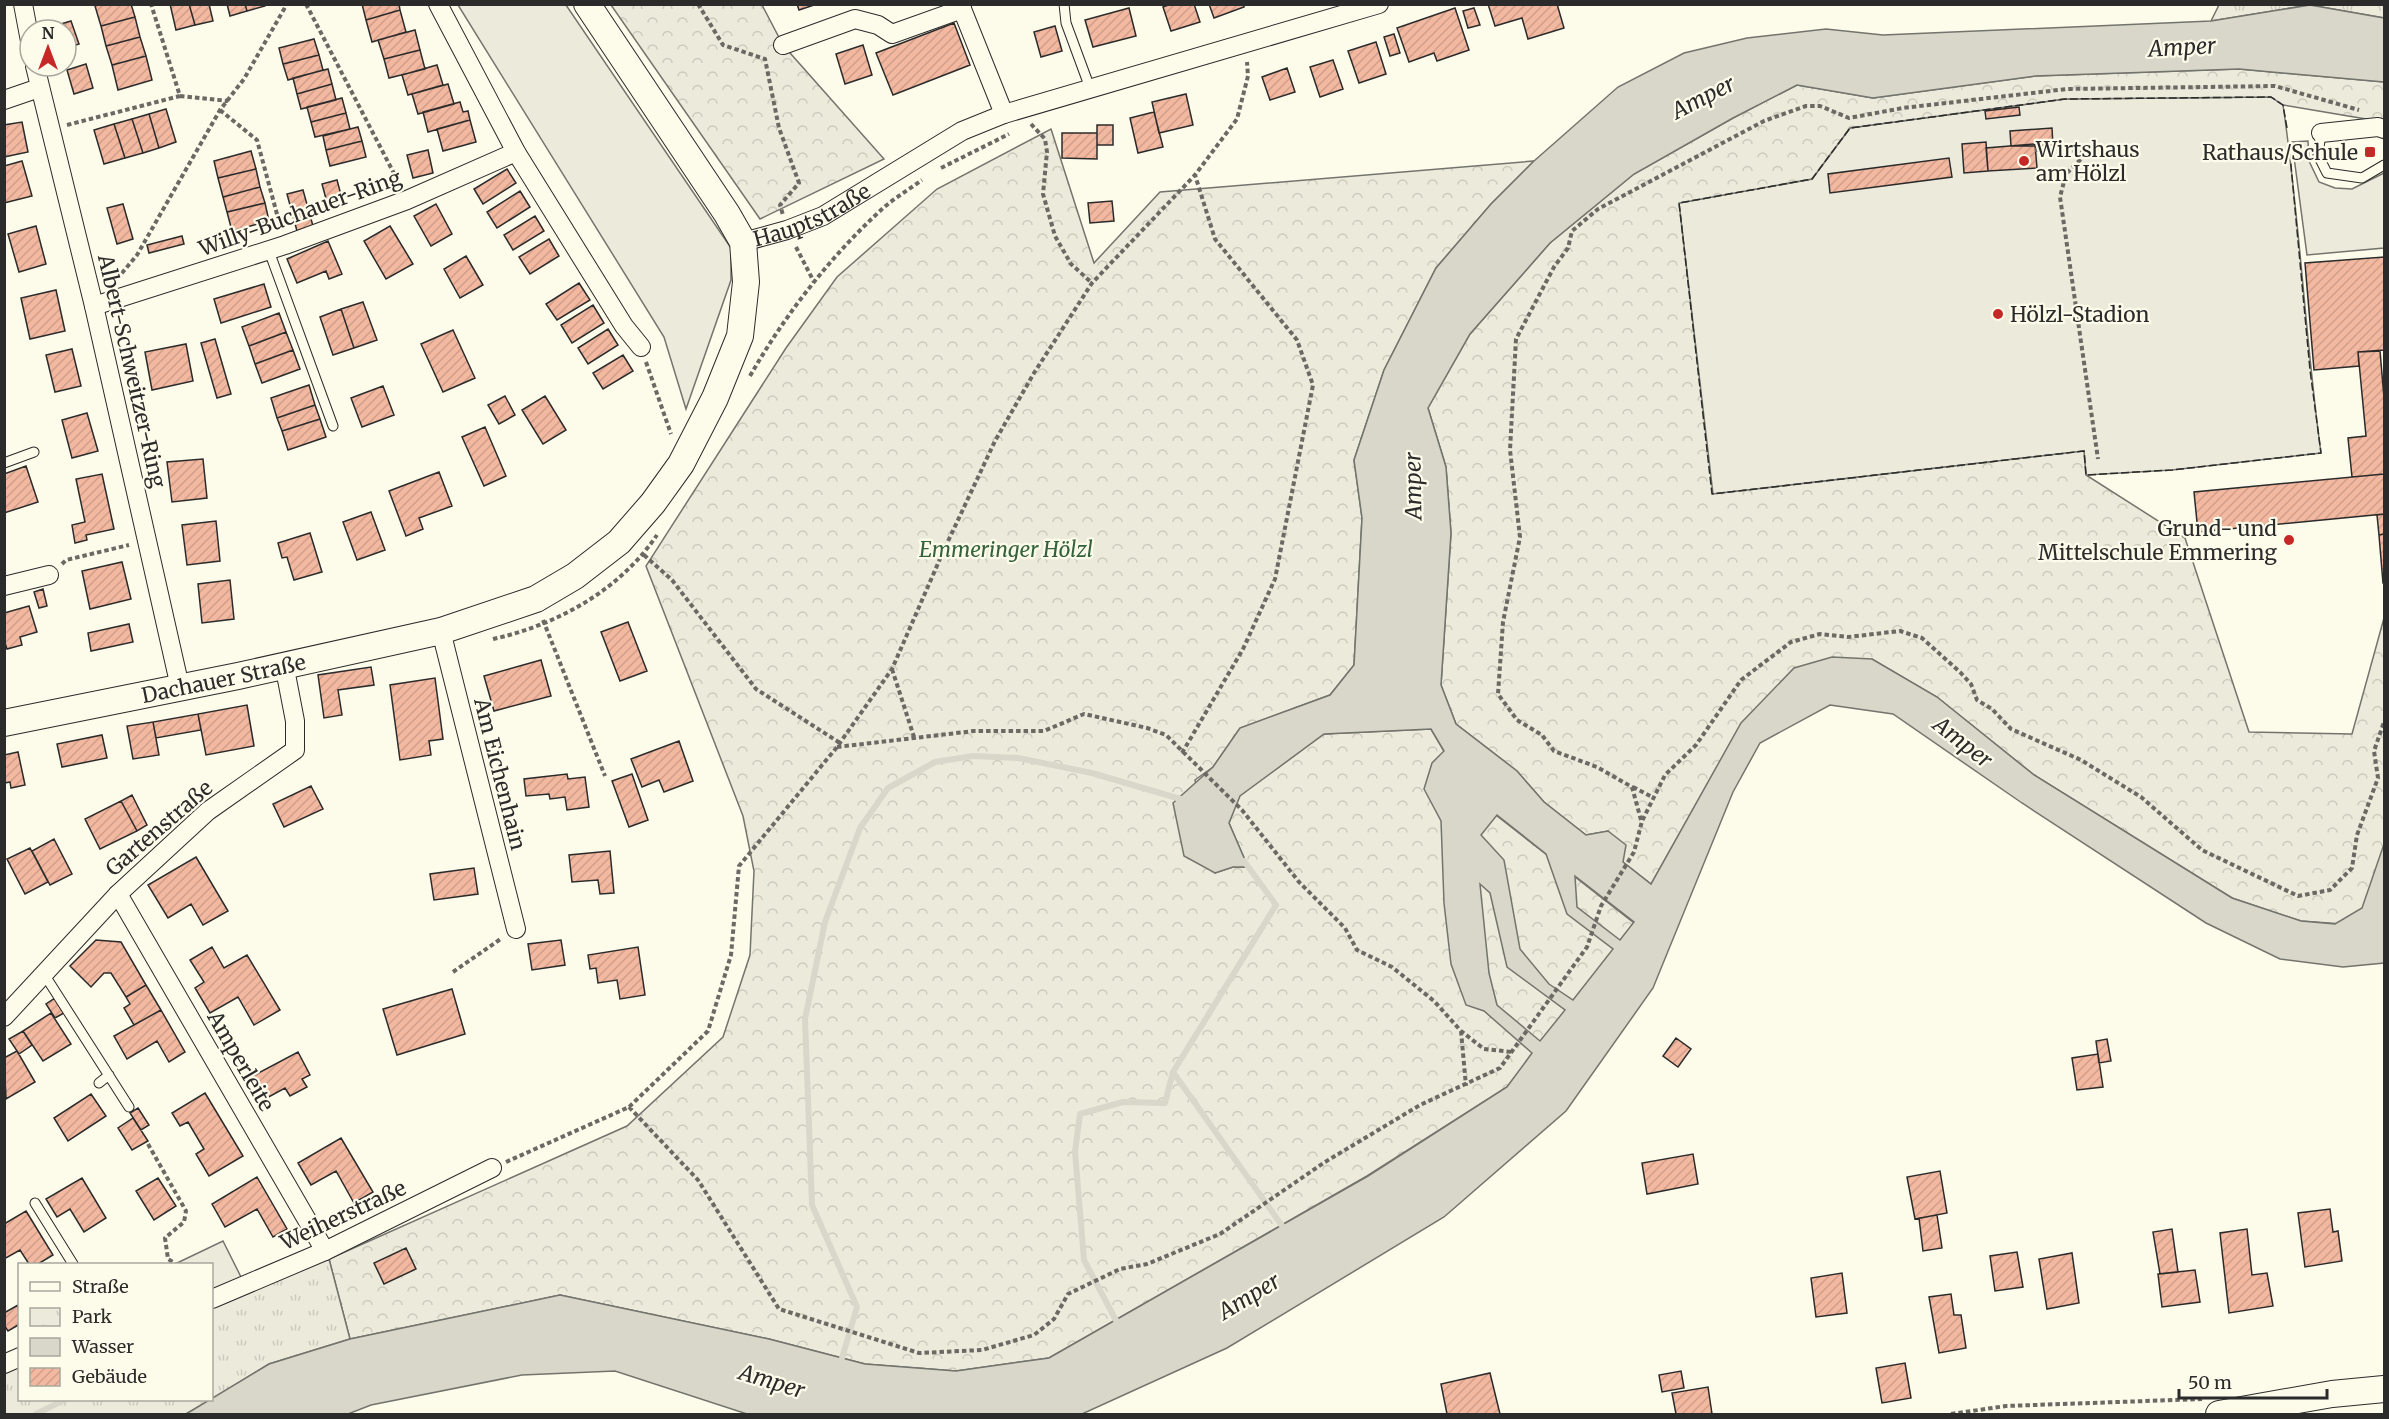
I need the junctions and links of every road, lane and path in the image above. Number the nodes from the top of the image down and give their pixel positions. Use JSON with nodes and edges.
{"nodes":[{"id":1,"x":151,"y":4,"type":"edge"},
{"id":2,"x":287,"y":4,"type":"edge"},
{"id":3,"x":306,"y":4,"type":"edge"},
{"id":4,"x":438,"y":4,"type":"edge"},
{"id":5,"x":587,"y":4,"type":"edge"},
{"id":6,"x":698,"y":4,"type":"edge"},
{"id":7,"x":1064,"y":4,"type":"edge"},
{"id":8,"x":1379,"y":4,"type":"edge"},
{"id":9,"x":961,"y":7,"type":"edge"},
{"id":10,"x":1246,"y":44,"type":"junction"},
{"id":11,"x":783,"y":45,"type":"dead end"},
{"id":12,"x":37,"y":78,"type":"edge"},
{"id":13,"x":39,"y":88,"type":"junction"},
{"id":14,"x":1090,"y":88,"type":"junction"},
{"id":15,"x":180,"y":96,"type":"junction"},
{"id":16,"x":4,"y":100,"type":"edge"},
{"id":17,"x":228,"y":101,"type":"junction"},
{"id":18,"x":220,"y":110,"type":"junction"},
{"id":19,"x":1004,"y":114,"type":"junction"},
{"id":20,"x":1035,"y":116,"type":"junction"},
{"id":21,"x":1021,"y":128,"type":"dead end"},
{"id":22,"x":2381,"y":128,"type":"edge"},
{"id":23,"x":52,"y":129,"type":"junction"},
{"id":24,"x":2321,"y":132,"type":"joint"},
{"id":25,"x":1011,"y":133,"type":"dead end"},
{"id":26,"x":2036,"y":150,"type":"dead end"},
{"id":27,"x":516,"y":152,"type":"junction"},
{"id":28,"x":2385,"y":165,"type":"edge"},
{"id":29,"x":932,"y":172,"type":"dead end"},
{"id":30,"x":1195,"y":175,"type":"junction"},
{"id":31,"x":924,"y":178,"type":"dead end"},
{"id":32,"x":408,"y":200,"type":"junction"},
{"id":33,"x":787,"y":230,"type":"junction"},
{"id":34,"x":743,"y":242,"type":"junction"},
{"id":35,"x":277,"y":248,"type":"junction"},
{"id":36,"x":814,"y":282,"type":"junction"},
{"id":37,"x":1092,"y":283,"type":"junction"},
{"id":38,"x":94,"y":306,"type":"junction"},
{"id":39,"x":641,"y":347,"type":"joint"},
{"id":40,"x":746,"y":383,"type":"dead end"},
{"id":41,"x":333,"y":426,"type":"dead end"},
{"id":42,"x":34,"y":452,"type":"dead end"},
{"id":43,"x":2098,"y":459,"type":"dead end"},
{"id":44,"x":4,"y":463,"type":"edge"},
{"id":45,"x":681,"y":464,"type":"junction"},
{"id":46,"x":662,"y":528,"type":"dead end"},
{"id":47,"x":147,"y":540,"type":"junction"},
{"id":48,"x":644,"y":555,"type":"junction"},
{"id":49,"x":49,"y":576,"type":"joint"},
{"id":50,"x":4,"y":586,"type":"edge"},
{"id":51,"x":540,"y":611,"type":"junction"},
{"id":52,"x":441,"y":631,"type":"junction"},
{"id":53,"x":486,"y":641,"type":"dead end"},
{"id":54,"x":284,"y":664,"type":"junction"},
{"id":55,"x":892,"y":669,"type":"junction"},
{"id":56,"x":180,"y":687,"type":"junction"},
{"id":57,"x":2385,"y":722,"type":"edge"},
{"id":58,"x":4,"y":723,"type":"edge"},
{"id":59,"x":914,"y":737,"type":"junction"},
{"id":60,"x":839,"y":745,"type":"junction"},
{"id":61,"x":1182,"y":753,"type":"junction"},
{"id":62,"x":605,"y":776,"type":"dead end"},
{"id":63,"x":1632,"y":787,"type":"junction"},
{"id":64,"x":1654,"y":798,"type":"junction"},
{"id":65,"x":1642,"y":821,"type":"junction"},
{"id":66,"x":118,"y":894,"type":"junction"},
{"id":67,"x":516,"y":928,"type":"joint"},
{"id":68,"x":453,"y":972,"type":"dead end"},
{"id":69,"x":44,"y":974,"type":"junction"},
{"id":70,"x":4,"y":1017,"type":"edge"},
{"id":71,"x":1461,"y":1031,"type":"junction"},
{"id":72,"x":1513,"y":1052,"type":"junction"},
{"id":73,"x":109,"y":1075,"type":"junction"},
{"id":74,"x":99,"y":1083,"type":"dead end"},
{"id":75,"x":1466,"y":1086,"type":"junction"},
{"id":76,"x":129,"y":1107,"type":"dead end"},
{"id":77,"x":629,"y":1107,"type":"junction"},
{"id":78,"x":148,"y":1144,"type":"dead end"},
{"id":79,"x":492,"y":1168,"type":"joint"},
{"id":80,"x":35,"y":1203,"type":"dead end"},
{"id":81,"x":325,"y":1251,"type":"junction"},
{"id":82,"x":72,"y":1263,"type":"edge"},
{"id":83,"x":174,"y":1263,"type":"edge"},
{"id":84,"x":213,"y":1299,"type":"edge"},
{"id":85,"x":18,"y":1358,"type":"edge"},
{"id":86,"x":4,"y":1364,"type":"edge"},
{"id":87,"x":2385,"y":1389,"type":"edge"},
{"id":88,"x":2213,"y":1407,"type":"edge"},
{"id":89,"x":1951,"y":1414,"type":"edge"}],
"edges":[{"from":1,"to":15,"type":"path"},
{"from":2,"to":17,"type":"path"},
{"from":3,"to":32,"type":"path"},
{"from":4,"to":27,"type":"street"},
{"from":5,"to":34,"type":"street"},
{"from":6,"to":33,"type":"path"},
{"from":7,"to":14,"type":"lane"},
{"from":8,"to":10,"type":"street","name":"Hauptstraße"},
{"from":9,"to":11,"type":"street"},
{"from":9,"to":19,"type":"street"},
{"from":10,"to":14,"type":"street","name":"Hauptstraße"},
{"from":10,"to":30,"type":"path"},
{"from":12,"to":13,"type":"street","name":"Albert-Schweitzer-Ring"},
{"from":13,"to":16,"type":"street"},
{"from":13,"to":23,"type":"street","name":"Albert-Schweitzer-Ring"},
{"from":14,"to":20,"type":"street","name":"Hauptstraße"},
{"from":15,"to":17,"type":"path"},
{"from":15,"to":23,"type":"path"},
{"from":17,"to":18,"type":"path"},
{"from":18,"to":35,"type":"path"},
{"from":18,"to":38,"type":"path"},
{"from":19,"to":20,"type":"street","name":"Hauptstraße"},
{"from":19,"to":33,"type":"street","name":"Hauptstraße"},
{"from":20,"to":21,"type":"path"},
{"from":20,"to":37,"type":"path"},
{"from":22,"to":24,"type":"street"},
{"from":22,"to":63,"type":"path"},
{"from":23,"to":38,"type":"street","name":"Albert-Schweitzer-Ring"},
{"from":24,"to":28,"type":"lane"},
{"from":25,"to":29,"type":"path"},
{"from":26,"to":43,"type":"path"},
{"from":27,"to":32,"type":"street","name":"Willy-Buchauer-Ring"},
{"from":27,"to":39,"type":"street"},
{"from":30,"to":37,"type":"path"},
{"from":30,"to":61,"type":"path"},
{"from":31,"to":36,"type":"path"},
{"from":32,"to":35,"type":"street","name":"Willy-Buchauer-Ring"},
{"from":33,"to":34,"type":"street","name":"Hauptstraße"},
{"from":33,"to":36,"type":"path"},
{"from":34,"to":45,"type":"street","name":"Hauptstraße"},
{"from":35,"to":38,"type":"street","name":"Willy-Buchauer-Ring"},
{"from":35,"to":41,"type":"lane"},
{"from":36,"to":40,"type":"path"},
{"from":37,"to":55,"type":"path"},
{"from":38,"to":47,"type":"street","name":"Albert-Schweitzer-Ring"},
{"from":39,"to":45,"type":"path"},
{"from":42,"to":44,"type":"lane"},
{"from":45,"to":51,"type":"street","name":"Hauptstraße"},
{"from":46,"to":48,"type":"path"},
{"from":47,"to":49,"type":"path"},
{"from":47,"to":56,"type":"street","name":"Albert-Schweitzer-Ring"},
{"from":48,"to":51,"type":"path"},
{"from":48,"to":60,"type":"path"},
{"from":49,"to":50,"type":"street"},
{"from":51,"to":52,"type":"street","name":"Hauptstraße"},
{"from":51,"to":53,"type":"path"},
{"from":51,"to":62,"type":"path"},
{"from":52,"to":54,"type":"street","name":"Dachauer Straße"},
{"from":52,"to":67,"type":"street","name":"Am Eichenhain"},
{"from":54,"to":56,"type":"street","name":"Dachauer Straße"},
{"from":54,"to":66,"type":"street","name":"Gartenstraße"},
{"from":55,"to":59,"type":"path"},
{"from":55,"to":60,"type":"path"},
{"from":56,"to":58,"type":"street","name":"Dachauer Straße"},
{"from":57,"to":64,"type":"path"},
{"from":59,"to":60,"type":"path"},
{"from":59,"to":61,"type":"path"},
{"from":60,"to":77,"type":"path"},
{"from":61,"to":71,"type":"path"},
{"from":63,"to":64,"type":"path"},
{"from":63,"to":65,"type":"path"},
{"from":64,"to":65,"type":"path"},
{"from":65,"to":72,"type":"path"},
{"from":66,"to":69,"type":"street","name":"Gartenstraße"},
{"from":66,"to":81,"type":"street","name":"Amperleite"},
{"from":67,"to":68,"type":"path"},
{"from":69,"to":70,"type":"street","name":"Gartenstraße"},
{"from":69,"to":73,"type":"lane"},
{"from":71,"to":72,"type":"path"},
{"from":71,"to":75,"type":"path"},
{"from":72,"to":75,"type":"path"},
{"from":73,"to":74,"type":"lane"},
{"from":73,"to":76,"type":"lane"},
{"from":75,"to":77,"type":"path"},
{"from":77,"to":79,"type":"path"},
{"from":78,"to":83,"type":"path"},
{"from":79,"to":81,"type":"street","name":"Weiherstraße"},
{"from":80,"to":82,"type":"lane"},
{"from":81,"to":84,"type":"street","name":"Weiherstraße"},
{"from":85,"to":86,"type":"street"},
{"from":87,"to":88,"type":"street"},
{"from":88,"to":89,"type":"path"}]}
